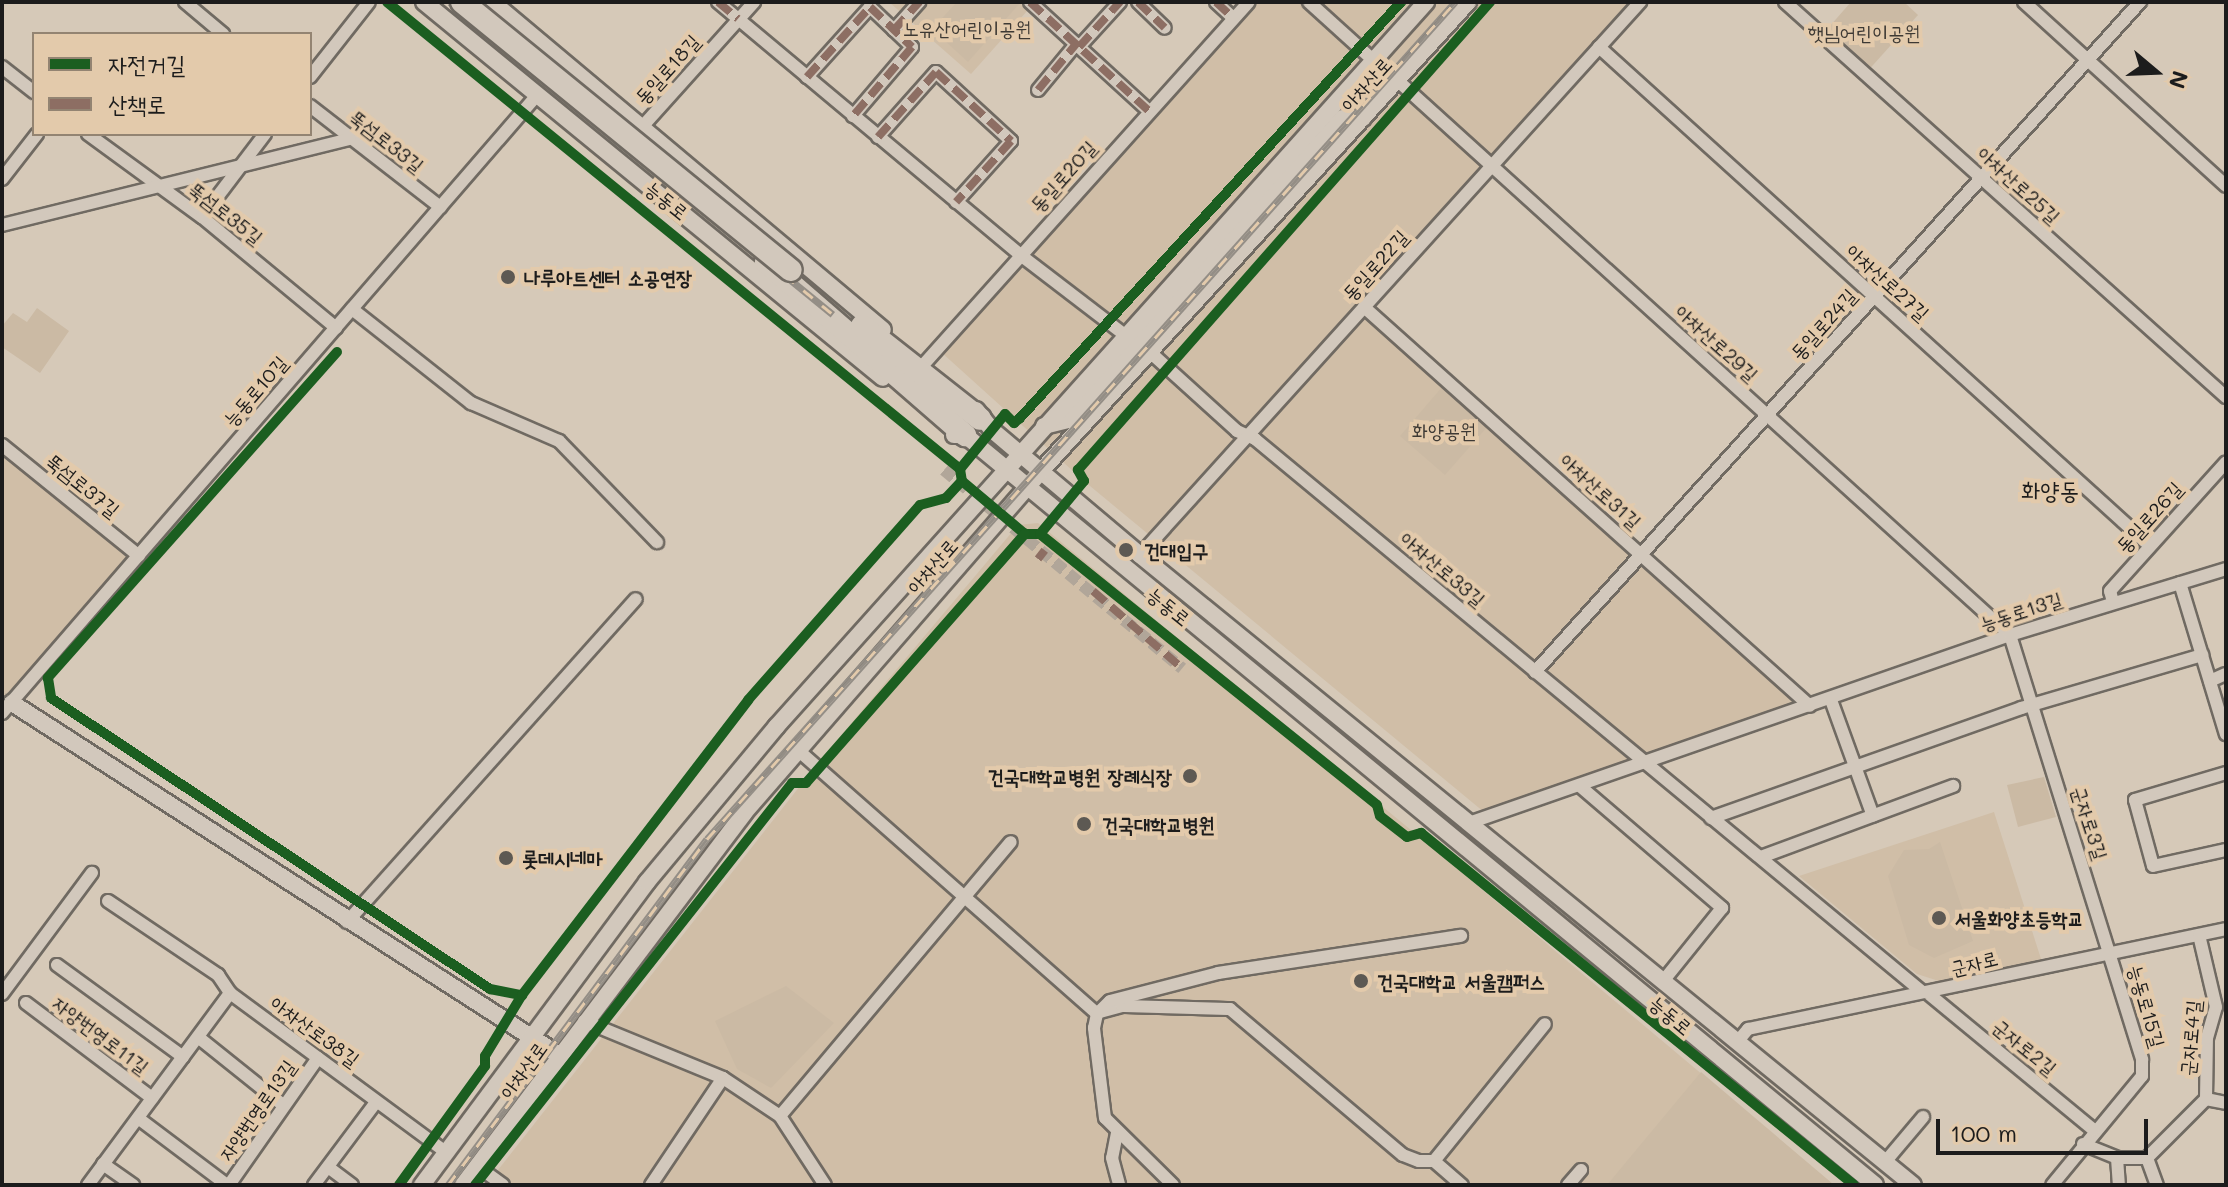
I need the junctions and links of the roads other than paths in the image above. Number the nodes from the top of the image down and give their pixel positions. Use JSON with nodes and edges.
{"nodes":[{"id":1,"x":185,"y":2,"type":"edge"},
{"id":2,"x":369,"y":2,"type":"edge"},
{"id":3,"x":424,"y":2,"type":"edge"},
{"id":4,"x":450,"y":2,"type":"edge"},
{"id":5,"x":462,"y":2,"type":"edge"},
{"id":6,"x":492,"y":2,"type":"edge"},
{"id":7,"x":718,"y":2,"type":"edge"},
{"id":8,"x":754,"y":2,"type":"edge"},
{"id":9,"x":919,"y":2,"type":"edge"},
{"id":10,"x":1120,"y":2,"type":"edge"},
{"id":11,"x":1138,"y":2,"type":"edge"},
{"id":12,"x":1216,"y":2,"type":"edge"},
{"id":13,"x":1249,"y":2,"type":"edge"},
{"id":14,"x":1309,"y":2,"type":"edge"},
{"id":15,"x":1426,"y":2,"type":"edge"},
{"id":16,"x":1468,"y":2,"type":"edge"},
{"id":17,"x":1640,"y":2,"type":"edge"},
{"id":18,"x":1785,"y":2,"type":"edge"},
{"id":19,"x":2024,"y":2,"type":"edge"},
{"id":20,"x":2140,"y":2,"type":"edge"},
{"id":21,"x":1038,"y":5,"type":"edge"},
{"id":22,"x":1233,"y":18,"type":"junction"},
{"id":23,"x":738,"y":19,"type":"junction"},
{"id":24,"x":1165,"y":28,"type":"dead end"},
{"id":25,"x":894,"y":30,"type":"junction"},
{"id":26,"x":221,"y":32,"type":"edge"},
{"id":27,"x":1078,"y":46,"type":"junction"},
{"id":28,"x":1599,"y":47,"type":"junction"},
{"id":29,"x":1373,"y":60,"type":"junction"},
{"id":30,"x":2088,"y":60,"type":"junction"},
{"id":31,"x":2,"y":67,"type":"edge"},
{"id":32,"x":312,"y":74,"type":"edge"},
{"id":33,"x":807,"y":77,"type":"junction"},
{"id":34,"x":1397,"y":80,"type":"junction"},
{"id":35,"x":32,"y":90,"type":"edge"},
{"id":36,"x":1038,"y":90,"type":"dead end"},
{"id":37,"x":538,"y":94,"type":"junction"},
{"id":38,"x":1339,"y":98,"type":"junction"},
{"id":39,"x":312,"y":108,"type":"edge"},
{"id":40,"x":1149,"y":111,"type":"junction"},
{"id":41,"x":853,"y":116,"type":"junction"},
{"id":42,"x":1343,"y":118,"type":"junction"},
{"id":43,"x":1363,"y":118,"type":"junction"},
{"id":44,"x":642,"y":127,"type":"junction"},
{"id":45,"x":35,"y":136,"type":"edge"},
{"id":46,"x":91,"y":136,"type":"edge"},
{"id":47,"x":263,"y":136,"type":"edge"},
{"id":48,"x":878,"y":137,"type":"junction"},
{"id":49,"x":350,"y":139,"type":"junction"},
{"id":50,"x":1492,"y":166,"type":"junction"},
{"id":51,"x":239,"y":167,"type":"junction"},
{"id":52,"x":1981,"y":178,"type":"junction"},
{"id":53,"x":2,"y":179,"type":"edge"},
{"id":54,"x":153,"y":184,"type":"junction"},
{"id":55,"x":2226,"y":186,"type":"edge"},
{"id":56,"x":956,"y":202,"type":"junction"},
{"id":57,"x":440,"y":207,"type":"junction"},
{"id":58,"x":202,"y":217,"type":"junction"},
{"id":59,"x":2,"y":225,"type":"edge"},
{"id":60,"x":1019,"y":254,"type":"junction"},
{"id":61,"x":788,"y":273,"type":"junction"},
{"id":62,"x":1875,"y":297,"type":"junction"},
{"id":63,"x":1364,"y":307,"type":"junction"},
{"id":64,"x":352,"y":309,"type":"junction"},
{"id":65,"x":336,"y":328,"type":"junction"},
{"id":66,"x":1125,"y":335,"type":"junction"},
{"id":67,"x":1151,"y":353,"type":"junction"},
{"id":68,"x":924,"y":364,"type":"junction"},
{"id":69,"x":2226,"y":397,"type":"edge"},
{"id":70,"x":1767,"y":415,"type":"junction"},
{"id":71,"x":1068,"y":420,"type":"junction"},
{"id":72,"x":1044,"y":426,"type":"junction"},
{"id":73,"x":973,"y":427,"type":"junction"},
{"id":74,"x":1248,"y":436,"type":"junction"},
{"id":75,"x":1067,"y":444,"type":"junction"},
{"id":76,"x":2,"y":445,"type":"edge"},
{"id":77,"x":1019,"y":453,"type":"junction"},
{"id":78,"x":2226,"y":462,"type":"edge"},
{"id":79,"x":1004,"y":471,"type":"junction"},
{"id":80,"x":1041,"y":471,"type":"junction"},
{"id":81,"x":1026,"y":489,"type":"junction"},
{"id":82,"x":657,"y":542,"type":"dead end"},
{"id":83,"x":2150,"y":546,"type":"junction"},
{"id":84,"x":1641,"y":554,"type":"junction"},
{"id":85,"x":1140,"y":555,"type":"junction"},
{"id":86,"x":139,"y":556,"type":"junction"},
{"id":87,"x":2226,"y":569,"type":"edge"},
{"id":88,"x":2180,"y":583,"type":"junction"},
{"id":89,"x":636,"y":599,"type":"dead end"},
{"id":90,"x":2113,"y":602,"type":"junction"},
{"id":91,"x":2010,"y":635,"type":"junction"},
{"id":92,"x":2202,"y":655,"type":"junction"},
{"id":93,"x":1535,"y":672,"type":"junction"},
{"id":94,"x":2226,"y":674,"type":"edge"},
{"id":95,"x":2210,"y":681,"type":"junction"},
{"id":96,"x":1831,"y":700,"type":"junction"},
{"id":97,"x":1810,"y":706,"type":"junction"},
{"id":98,"x":7,"y":708,"type":"edge"},
{"id":99,"x":2031,"y":709,"type":"junction"},
{"id":100,"x":2226,"y":734,"type":"edge"},
{"id":101,"x":799,"y":751,"type":"junction"},
{"id":102,"x":1647,"y":765,"type":"junction"},
{"id":103,"x":1854,"y":766,"type":"junction"},
{"id":104,"x":2226,"y":773,"type":"edge"},
{"id":105,"x":1953,"y":786,"type":"dead end"},
{"id":106,"x":1425,"y":787,"type":"junction"},
{"id":107,"x":1581,"y":787,"type":"junction"},
{"id":108,"x":1414,"y":805,"type":"junction"},
{"id":109,"x":1873,"y":816,"type":"junction"},
{"id":110,"x":1711,"y":818,"type":"junction"},
{"id":111,"x":1469,"y":823,"type":"junction"},
{"id":112,"x":1011,"y":842,"type":"dead end"},
{"id":113,"x":2226,"y":850,"type":"edge"},
{"id":114,"x":1761,"y":857,"type":"junction"},
{"id":115,"x":92,"y":873,"type":"dead end"},
{"id":116,"x":108,"y":901,"type":"dead end"},
{"id":117,"x":967,"y":901,"type":"junction"},
{"id":118,"x":347,"y":922,"type":"junction"},
{"id":119,"x":2226,"y":929,"type":"edge"},
{"id":120,"x":2199,"y":935,"type":"junction"},
{"id":121,"x":1461,"y":936,"type":"dead end"},
{"id":122,"x":2110,"y":950,"type":"junction"},
{"id":123,"x":57,"y":965,"type":"dead end"},
{"id":124,"x":1663,"y":981,"type":"junction"},
{"id":125,"x":230,"y":993,"type":"junction"},
{"id":126,"x":1926,"y":993,"type":"junction"},
{"id":127,"x":2,"y":994,"type":"edge"},
{"id":128,"x":26,"y":1003,"type":"dead end"},
{"id":129,"x":1097,"y":1014,"type":"junction"},
{"id":130,"x":584,"y":1021,"type":"junction"},
{"id":131,"x":1545,"y":1024,"type":"dead end"},
{"id":132,"x":530,"y":1035,"type":"junction"},
{"id":133,"x":198,"y":1037,"type":"junction"},
{"id":134,"x":1738,"y":1041,"type":"junction"},
{"id":135,"x":559,"y":1055,"type":"junction"},
{"id":136,"x":183,"y":1057,"type":"junction"},
{"id":137,"x":318,"y":1058,"type":"junction"},
{"id":138,"x":723,"y":1078,"type":"junction"},
{"id":139,"x":152,"y":1098,"type":"junction"},
{"id":140,"x":2206,"y":1099,"type":"junction"},
{"id":141,"x":376,"y":1102,"type":"junction"},
{"id":142,"x":2226,"y":1103,"type":"edge"},
{"id":143,"x":284,"y":1106,"type":"junction"},
{"id":144,"x":780,"y":1116,"type":"junction"},
{"id":145,"x":1923,"y":1117,"type":"dead end"},
{"id":146,"x":138,"y":1118,"type":"junction"},
{"id":147,"x":2094,"y":1130,"type":"junction"},
{"id":148,"x":1117,"y":1133,"type":"junction"},
{"id":149,"x":2083,"y":1144,"type":"junction"},
{"id":150,"x":446,"y":1152,"type":"junction"},
{"id":151,"x":2117,"y":1158,"type":"junction"},
{"id":152,"x":2147,"y":1158,"type":"junction"},
{"id":153,"x":1434,"y":1161,"type":"junction"},
{"id":154,"x":1885,"y":1162,"type":"junction"},
{"id":155,"x":103,"y":1164,"type":"junction"},
{"id":156,"x":477,"y":1166,"type":"junction"},
{"id":157,"x":328,"y":1167,"type":"junction"},
{"id":158,"x":1581,"y":1170,"type":"dead end"},
{"id":159,"x":88,"y":1185,"type":"edge"},
{"id":160,"x":133,"y":1185,"type":"edge"},
{"id":161,"x":228,"y":1185,"type":"edge"},
{"id":162,"x":314,"y":1185,"type":"edge"},
{"id":163,"x":352,"y":1185,"type":"edge"},
{"id":164,"x":422,"y":1185,"type":"edge"},
{"id":165,"x":463,"y":1185,"type":"edge"},
{"id":166,"x":503,"y":1185,"type":"edge"},
{"id":167,"x":651,"y":1185,"type":"edge"},
{"id":168,"x":825,"y":1185,"type":"edge"},
{"id":169,"x":1119,"y":1185,"type":"edge"},
{"id":170,"x":1173,"y":1185,"type":"edge"},
{"id":171,"x":1462,"y":1185,"type":"edge"},
{"id":172,"x":1568,"y":1185,"type":"edge"},
{"id":173,"x":1875,"y":1185,"type":"edge"},
{"id":174,"x":1913,"y":1185,"type":"edge"},
{"id":175,"x":2052,"y":1185,"type":"edge"},
{"id":176,"x":2119,"y":1185,"type":"edge"},
{"id":177,"x":2157,"y":1185,"type":"edge"}],
"edges":[{"from":1,"to":26,"type":"street"},
{"from":2,"to":32,"type":"street"},
{"from":3,"to":37,"type":"main road","name":"능동로"},
{"from":4,"to":61,"type":"highway"},
{"from":5,"to":61,"type":"highway","bridge":true},
{"from":6,"to":44,"type":"main road","name":"능동로"},
{"from":7,"to":23,"type":"street"},
{"from":8,"to":23,"type":"street","name":"동일로18길"},
{"from":9,"to":25,"type":"street"},
{"from":10,"to":27,"type":"street"},
{"from":11,"to":24,"type":"street"},
{"from":12,"to":22,"type":"street"},
{"from":13,"to":22,"type":"street","name":"동일로20길"},
{"from":14,"to":29,"type":"street"},
{"from":15,"to":29,"type":"main road","name":"아차산로"},
{"from":16,"to":34,"type":"main road","name":"아차산로"},
{"from":17,"to":28,"type":"street","name":"동일로22길"},
{"from":18,"to":52,"type":"street","name":"아차산로25길"},
{"from":19,"to":30,"type":"street"},
{"from":20,"to":30,"type":"street","name":"동일로24길"},
{"from":21,"to":27,"type":"street"},
{"from":22,"to":40,"type":"street","name":"동일로20길"},
{"from":23,"to":33,"type":"street"},
{"from":23,"to":44,"type":"street","name":"동일로18길"},
{"from":25,"to":33,"type":"street"},
{"from":25,"to":41,"type":"street"},
{"from":27,"to":36,"type":"street"},
{"from":27,"to":40,"type":"street"},
{"from":28,"to":50,"type":"street","name":"동일로22길"},
{"from":28,"to":62,"type":"street","name":"아차산로27길"},
{"from":29,"to":38,"type":"main road","name":"아차산로"},
{"from":30,"to":52,"type":"street","name":"동일로24길"},
{"from":30,"to":55,"type":"street"},
{"from":31,"to":35,"type":"street"},
{"from":33,"to":41,"type":"street"},
{"from":34,"to":43,"type":"main road","name":"아차산로"},
{"from":34,"to":50,"type":"street","name":"아차산로29길"},
{"from":37,"to":57,"type":"street","name":"능동로10길"},
{"from":37,"to":73,"type":"main road","name":"능동로"},
{"from":38,"to":42,"type":"main road"},
{"from":38,"to":66,"type":"main road","name":"아차산로"},
{"from":39,"to":49,"type":"street","name":"뚝섬로33길"},
{"from":40,"to":60,"type":"street","name":"동일로20길"},
{"from":41,"to":48,"type":"street"},
{"from":42,"to":43,"type":"main road"},
{"from":42,"to":71,"type":"main road"},
{"from":43,"to":67,"type":"main road","name":"아차산로"},
{"from":44,"to":68,"type":"main road","name":"능동로"},
{"from":45,"to":53,"type":"street"},
{"from":46,"to":54,"type":"street","name":"뚝섬로35길"},
{"from":47,"to":51,"type":"street"},
{"from":48,"to":56,"type":"street"},
{"from":48,"to":56,"type":"street"},
{"from":49,"to":51,"type":"street"},
{"from":49,"to":57,"type":"street","name":"뚝섬로33길"},
{"from":50,"to":63,"type":"street","name":"동일로22길"},
{"from":50,"to":70,"type":"street","name":"아차산로29길"},
{"from":51,"to":54,"type":"street"},
{"from":51,"to":58,"type":"street"},
{"from":52,"to":62,"type":"street","name":"동일로24길"},
{"from":52,"to":69,"type":"street","name":"아차산로25길"},
{"from":54,"to":58,"type":"street","name":"뚝섬로35길"},
{"from":54,"to":59,"type":"street"},
{"from":56,"to":60,"type":"street"},
{"from":57,"to":64,"type":"street","name":"능동로10길"},
{"from":58,"to":65,"type":"street","name":"뚝섬로35길"},
{"from":60,"to":66,"type":"street"},
{"from":60,"to":68,"type":"street","name":"동일로20길"},
{"from":61,"to":73,"type":"highway","name":"능동로"},
{"from":62,"to":70,"type":"street","name":"동일로24길"},
{"from":62,"to":83,"type":"street","name":"아차산로27길"},
{"from":63,"to":74,"type":"street","name":"동일로22길"},
{"from":63,"to":84,"type":"street","name":"아차산로31길"},
{"from":64,"to":65,"type":"street","name":"능동로10길"},
{"from":64,"to":82,"type":"street"},
{"from":65,"to":86,"type":"street","name":"능동로10길"},
{"from":66,"to":72,"type":"main road","name":"아차산로"},
{"from":67,"to":74,"type":"street","name":"아차산로33길"},
{"from":67,"to":75,"type":"main road","name":"아차산로"},
{"from":68,"to":73,"type":"main road","name":"능동로"},
{"from":70,"to":84,"type":"street","name":"동일로24길"},
{"from":70,"to":91,"type":"street","name":"아차산로29길"},
{"from":71,"to":72,"type":"main road"},
{"from":71,"to":75,"type":"main road"},
{"from":72,"to":77,"type":"main road","name":"아차산로"},
{"from":73,"to":77,"type":"main road","name":"능동로"},
{"from":73,"to":79,"type":"main road","name":"능동로"},
{"from":74,"to":85,"type":"street","name":"동일로22길"},
{"from":74,"to":93,"type":"street","name":"아차산로33길"},
{"from":75,"to":80,"type":"main road","name":"아차산로"},
{"from":76,"to":86,"type":"street","name":"뚝섬로37길"},
{"from":77,"to":79,"type":"main road","name":"아차산로"},
{"from":77,"to":80,"type":"main road","name":"능동로"},
{"from":78,"to":83,"type":"street","name":"동일로26길"},
{"from":79,"to":81,"type":"main road","name":"능동로"},
{"from":79,"to":132,"type":"main road","name":"아차산로"},
{"from":80,"to":81,"type":"main road","name":"아차산로"},
{"from":80,"to":85,"type":"main road","name":"능동로"},
{"from":81,"to":101,"type":"main road","name":"아차산로"},
{"from":81,"to":108,"type":"main road","name":"능동로"},
{"from":83,"to":90,"type":"street","name":"동일로26길"},
{"from":84,"to":93,"type":"street","name":"동일로24길"},
{"from":84,"to":97,"type":"street","name":"아차산로31길"},
{"from":85,"to":106,"type":"main road","name":"능동로"},
{"from":86,"to":98,"type":"street","name":"능동로10길"},
{"from":87,"to":88,"type":"street","name":"능동로13길"},
{"from":88,"to":90,"type":"street","name":"능동로13길"},
{"from":88,"to":92,"type":"street"},
{"from":89,"to":118,"type":"street"},
{"from":90,"to":91,"type":"street","name":"능동로13길"},
{"from":91,"to":96,"type":"street","name":"능동로13길"},
{"from":91,"to":99,"type":"street","name":"군자로3길"},
{"from":92,"to":95,"type":"street"},
{"from":92,"to":99,"type":"street"},
{"from":93,"to":102,"type":"street","name":"아차산로33길"},
{"from":94,"to":95,"type":"street"},
{"from":95,"to":100,"type":"street"},
{"from":96,"to":97,"type":"street","name":"능동로13길"},
{"from":96,"to":103,"type":"street"},
{"from":97,"to":102,"type":"street","name":"능동로13길"},
{"from":98,"to":118,"type":"main road"},
{"from":99,"to":103,"type":"street"},
{"from":99,"to":122,"type":"street","name":"군자로3길"},
{"from":101,"to":117,"type":"street"},
{"from":101,"to":130,"type":"main road","name":"아차산로"},
{"from":102,"to":107,"type":"street","name":"능동로13길"},
{"from":102,"to":110,"type":"street","name":"아차산로33길"},
{"from":103,"to":109,"type":"street"},
{"from":103,"to":110,"type":"street"},
{"from":104,"to":113,"type":"street"},
{"from":105,"to":109,"type":"street"},
{"from":106,"to":108,"type":"main road"},
{"from":106,"to":111,"type":"main road","name":"능동로"},
{"from":107,"to":111,"type":"street","name":"능동로13길"},
{"from":107,"to":124,"type":"street"},
{"from":108,"to":173,"type":"main road","name":"능동로"},
{"from":109,"to":114,"type":"street"},
{"from":110,"to":114,"type":"street","name":"아차산로33길"},
{"from":111,"to":124,"type":"main road","name":"능동로"},
{"from":112,"to":117,"type":"street"},
{"from":114,"to":126,"type":"street","name":"아차산로33길"},
{"from":115,"to":127,"type":"street"},
{"from":116,"to":125,"type":"street"},
{"from":117,"to":129,"type":"street"},
{"from":117,"to":144,"type":"street"},
{"from":118,"to":132,"type":"main road"},
{"from":119,"to":120,"type":"street","name":"군자로"},
{"from":120,"to":122,"type":"street","name":"군자로"},
{"from":120,"to":140,"type":"street","name":"군자로4길"},
{"from":121,"to":129,"type":"street"},
{"from":122,"to":126,"type":"street","name":"군자로"},
{"from":122,"to":147,"type":"street","name":"능동로15길"},
{"from":123,"to":136,"type":"street","name":"자양번영로11길"},
{"from":124,"to":134,"type":"main road","name":"능동로"},
{"from":125,"to":133,"type":"street","name":"자양번영로11길"},
{"from":125,"to":137,"type":"street","name":"아차산로38길"},
{"from":126,"to":134,"type":"street","name":"군자로"},
{"from":126,"to":147,"type":"street","name":"군자로2길"},
{"from":128,"to":139,"type":"street","name":"자양번영로11길"},
{"from":129,"to":148,"type":"street"},
{"from":129,"to":153,"type":"street"},
{"from":130,"to":135,"type":"main road","name":"아차산로"},
{"from":130,"to":138,"type":"street"},
{"from":131,"to":153,"type":"street"},
{"from":132,"to":135,"type":"main road"},
{"from":132,"to":150,"type":"main road","name":"아차산로"},
{"from":133,"to":136,"type":"street","name":"자양번영로11길"},
{"from":133,"to":143,"type":"street"},
{"from":134,"to":154,"type":"main road","name":"능동로"},
{"from":135,"to":156,"type":"main road","name":"아차산로"},
{"from":136,"to":139,"type":"street","name":"자양번영로11길"},
{"from":137,"to":141,"type":"street","name":"아차산로38길"},
{"from":137,"to":143,"type":"street","name":"자양번영로13길"},
{"from":138,"to":144,"type":"street"},
{"from":138,"to":167,"type":"street"},
{"from":139,"to":146,"type":"street","name":"자양번영로11길"},
{"from":140,"to":142,"type":"street","name":"군자로4길"},
{"from":140,"to":152,"type":"street","name":"군자로4길"},
{"from":141,"to":150,"type":"street","name":"아차산로38길"},
{"from":141,"to":157,"type":"street"},
{"from":143,"to":161,"type":"street","name":"자양번영로13길"},
{"from":144,"to":168,"type":"street"},
{"from":145,"to":154,"type":"street"},
{"from":146,"to":155,"type":"street","name":"자양번영로11길"},
{"from":146,"to":161,"type":"street"},
{"from":147,"to":149,"type":"street","name":"능동로15길"},
{"from":148,"to":169,"type":"street"},
{"from":148,"to":170,"type":"street"},
{"from":149,"to":151,"type":"street"},
{"from":149,"to":175,"type":"street","name":"능동로15길"},
{"from":150,"to":164,"type":"main road","name":"아차산로"},
{"from":151,"to":152,"type":"street"},
{"from":151,"to":176,"type":"street"},
{"from":152,"to":177,"type":"street"},
{"from":153,"to":171,"type":"street"},
{"from":154,"to":174,"type":"main road","name":"능동로"},
{"from":155,"to":159,"type":"street","name":"자양번영로11길"},
{"from":155,"to":160,"type":"street"},
{"from":156,"to":165,"type":"main road","name":"아차산로"},
{"from":156,"to":166,"type":"street"},
{"from":157,"to":162,"type":"street"},
{"from":157,"to":163,"type":"street"},
{"from":158,"to":172,"type":"street"}]}
